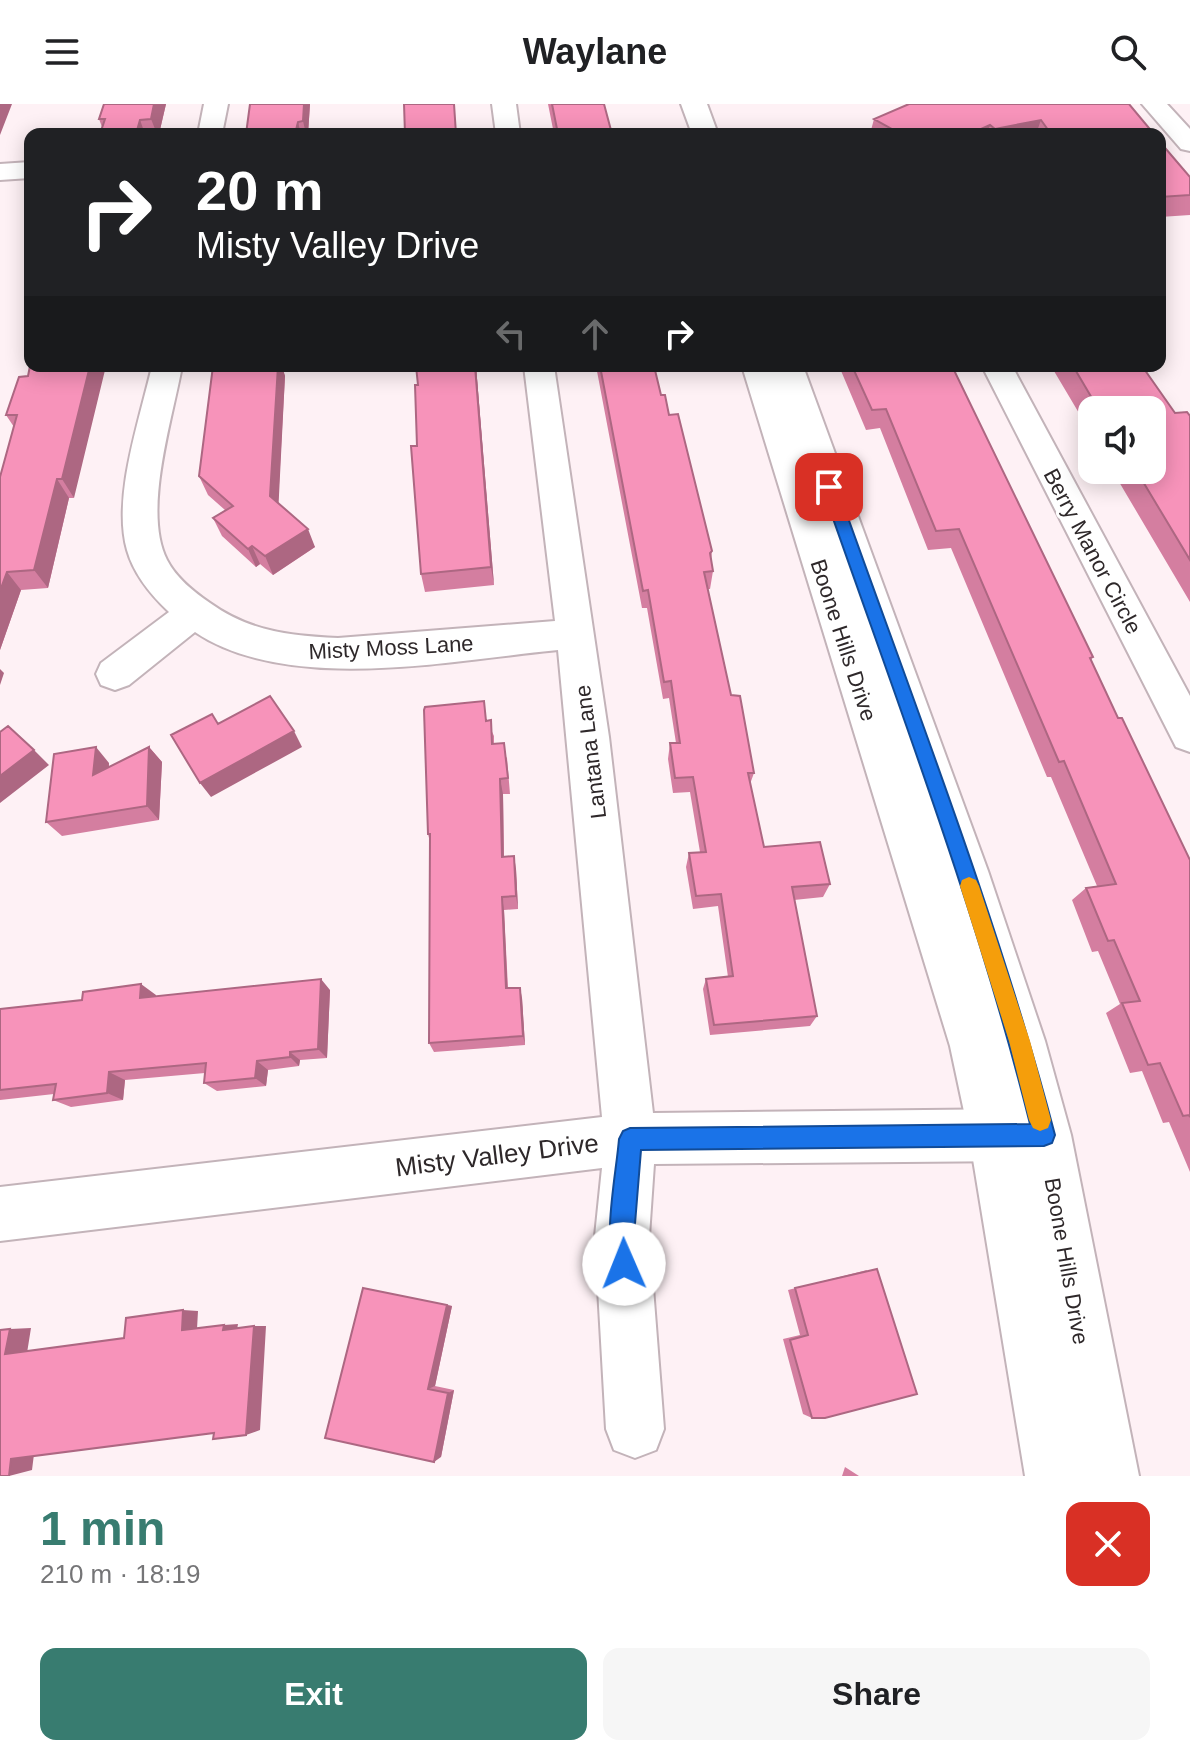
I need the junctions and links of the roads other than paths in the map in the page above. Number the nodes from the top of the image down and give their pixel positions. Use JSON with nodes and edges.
{"nodes":[{"id":1,"x":216,"y":104,"type":"edge"},
{"id":2,"x":504,"y":104,"type":"edge"},
{"id":3,"x":672,"y":104,"type":"edge"},
{"id":4,"x":694,"y":104,"type":"edge"},
{"id":5,"x":1154,"y":104,"type":"edge"},
{"id":6,"x":211,"y":128,"type":"edge"},
{"id":7,"x":507,"y":128,"type":"edge"},
{"id":8,"x":680,"y":128,"type":"edge"},
{"id":9,"x":703,"y":128,"type":"edge"},
{"id":10,"x":1185,"y":154,"type":"edge"},
{"id":11,"x":24,"y":170,"type":"edge"},
{"id":12,"x":0,"y":172,"type":"edge"},
{"id":13,"x":166,"y":372,"type":"edge"},
{"id":14,"x":540,"y":372,"type":"edge"},
{"id":15,"x":758,"y":372,"type":"edge"},
{"id":16,"x":789,"y":372,"type":"edge"},
{"id":17,"x":1000,"y":372,"type":"edge"},
{"id":18,"x":194,"y":613,"type":"junction"},
{"id":19,"x":575,"y":634,"type":"junction"},
{"id":20,"x":115,"y":674,"type":"dead end"},
{"id":21,"x":1190,"y":735,"type":"edge"},
{"id":22,"x":1020,"y":1135,"type":"junction"},
{"id":23,"x":630,"y":1139,"type":"junction"},
{"id":24,"x":0,"y":1214,"type":"edge"},
{"id":25,"x":635,"y":1429,"type":"dead end"},
{"id":26,"x":1056,"y":1476,"type":"edge"},
{"id":27,"x":1108,"y":1476,"type":"edge"}],
"edges":[{"from":1,"to":6,"type":"street"},
{"from":2,"to":7,"type":"street"},
{"from":3,"to":8,"type":"street"},
{"from":4,"to":9,"type":"street"},
{"from":5,"to":10,"type":"street"},
{"from":11,"to":12,"type":"street"},
{"from":13,"to":18,"type":"street","name":"Misty Moss Lane"},
{"from":14,"to":19,"type":"street","name":"Lantana Lane"},
{"from":15,"to":22,"type":"street","name":"Boone Hills Drive"},
{"from":16,"to":22,"type":"street","name":"Boone Hills Drive"},
{"from":17,"to":21,"type":"street","name":"Berry Manor Circle"},
{"from":18,"to":19,"type":"street","name":"Misty Moss Lane"},
{"from":18,"to":20,"type":"street"},
{"from":19,"to":23,"type":"street","name":"Lantana Lane"},
{"from":22,"to":23,"type":"street","name":"Misty Valley Drive"},
{"from":22,"to":26,"type":"street","name":"Boone Hills Drive"},
{"from":22,"to":27,"type":"street","name":"Boone Hills Drive"},
{"from":23,"to":24,"type":"street","name":"Misty Valley Drive"},
{"from":23,"to":25,"type":"street","name":"Lantana Lane"}]}
